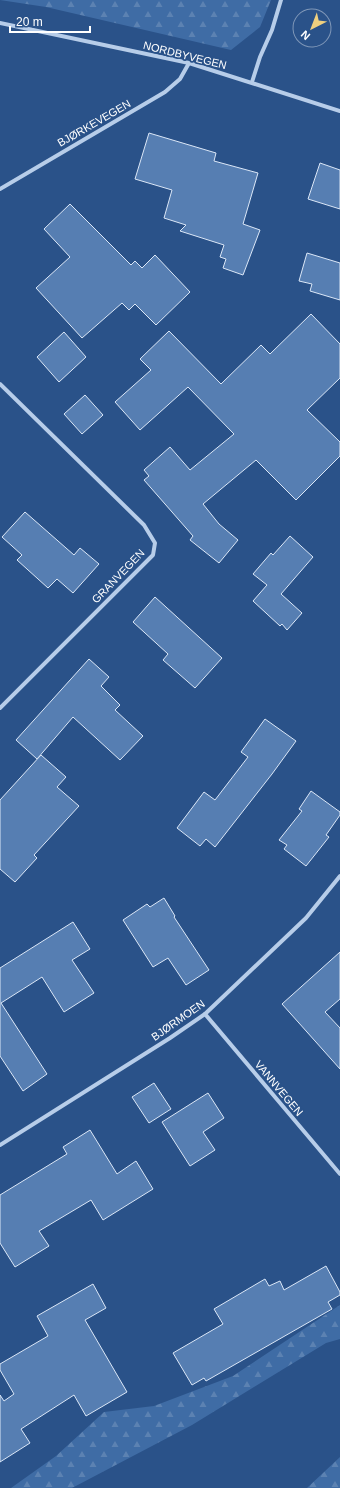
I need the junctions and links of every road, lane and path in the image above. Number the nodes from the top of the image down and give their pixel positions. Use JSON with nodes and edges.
{"nodes":[{"id":1,"x":281,"y":0,"type":"edge"},
{"id":2,"x":0,"y":23,"type":"edge"},
{"id":3,"x":189,"y":63,"type":"junction"},
{"id":4,"x":252,"y":82,"type":"junction"},
{"id":5,"x":340,"y":111,"type":"edge"},
{"id":6,"x":0,"y":189,"type":"edge"},
{"id":7,"x":0,"y":384,"type":"edge"},
{"id":8,"x":0,"y":708,"type":"edge"},
{"id":9,"x":340,"y":876,"type":"edge"},
{"id":10,"x":205,"y":1014,"type":"junction"},
{"id":11,"x":0,"y":1145,"type":"edge"},
{"id":12,"x":340,"y":1174,"type":"edge"}],
"edges":[{"from":1,"to":4,"type":"street"},
{"from":2,"to":3,"type":"street","name":"NORDBYVEGEN"},
{"from":3,"to":4,"type":"street","name":"NORDBYVEGEN"},
{"from":3,"to":6,"type":"street","name":"BJØRKEVEGEN"},
{"from":4,"to":5,"type":"street","name":"NORDBYVEGEN"},
{"from":7,"to":8,"type":"street","name":"GRANVEGEN"},
{"from":9,"to":10,"type":"street","name":"BJØRMOEN"},
{"from":10,"to":11,"type":"street","name":"BJØRMOEN"},
{"from":10,"to":12,"type":"street","name":"VANNVEGEN"}]}
